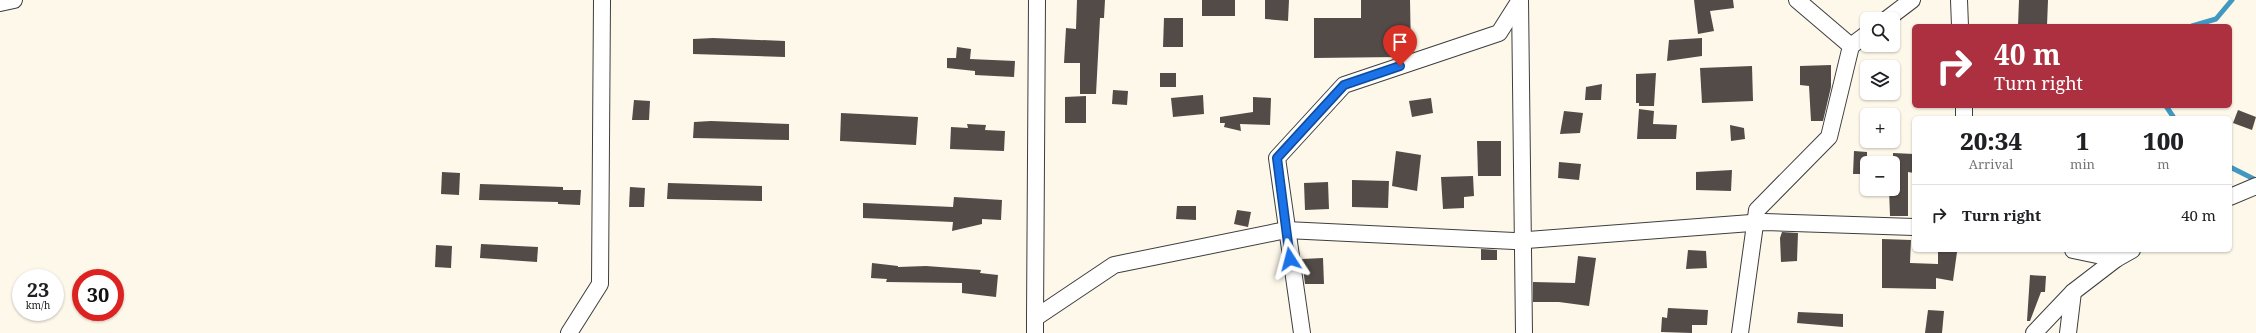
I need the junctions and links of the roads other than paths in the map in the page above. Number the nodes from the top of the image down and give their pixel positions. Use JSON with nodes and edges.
{"nodes":[{"id":1,"x":14,"y":0,"type":"edge"},
{"id":2,"x":602,"y":0,"type":"edge"},
{"id":3,"x":1037,"y":0,"type":"edge"},
{"id":4,"x":1797,"y":0,"type":"edge"},
{"id":5,"x":1912,"y":0,"type":"edge"},
{"id":6,"x":1959,"y":0,"type":"edge"},
{"id":7,"x":0,"y":3,"type":"edge"},
{"id":8,"x":1896,"y":12,"type":"edge"},
{"id":9,"x":1960,"y":24,"type":"edge"},
{"id":10,"x":1860,"y":39,"type":"edge"},
{"id":11,"x":1851,"y":46,"type":"junction"},
{"id":12,"x":2256,"y":186,"type":"edge"},
{"id":13,"x":2232,"y":196,"type":"edge"},
{"id":14,"x":1755,"y":223,"type":"junction"},
{"id":15,"x":1912,"y":227,"type":"edge"},
{"id":16,"x":1286,"y":230,"type":"junction"},
{"id":17,"x":1523,"y":241,"type":"junction"},
{"id":18,"x":2083,"y":252,"type":"edge"},
{"id":19,"x":2128,"y":252,"type":"edge"},
{"id":20,"x":2116,"y":259,"type":"junction"},
{"id":21,"x":2073,"y":292,"type":"junction"},
{"id":22,"x":1035,"y":326,"type":"edge"},
{"id":23,"x":569,"y":333,"type":"edge"},
{"id":24,"x":1302,"y":333,"type":"edge"},
{"id":25,"x":1524,"y":333,"type":"edge"},
{"id":26,"x":1740,"y":333,"type":"edge"},
{"id":27,"x":2034,"y":333,"type":"edge"},
{"id":28,"x":2068,"y":333,"type":"edge"}],
"edges":[{"from":1,"to":7,"type":"street"},
{"from":2,"to":23,"type":"street"},
{"from":3,"to":22,"type":"street"},
{"from":4,"to":11,"type":"street"},
{"from":5,"to":8,"type":"street"},
{"from":6,"to":9,"type":"street"},
{"from":10,"to":11,"type":"street"},
{"from":11,"to":14,"type":"street"},
{"from":12,"to":13,"type":"street"},
{"from":14,"to":15,"type":"street"},
{"from":14,"to":17,"type":"street"},
{"from":14,"to":26,"type":"street"},
{"from":16,"to":17,"type":"street"},
{"from":16,"to":17,"type":"street"},
{"from":16,"to":22,"type":"street"},
{"from":16,"to":24,"type":"street"},
{"from":17,"to":25,"type":"street"},
{"from":18,"to":20,"type":"street"},
{"from":19,"to":20,"type":"street"},
{"from":20,"to":21,"type":"street"},
{"from":21,"to":27,"type":"street"},
{"from":21,"to":28,"type":"street"}]}
